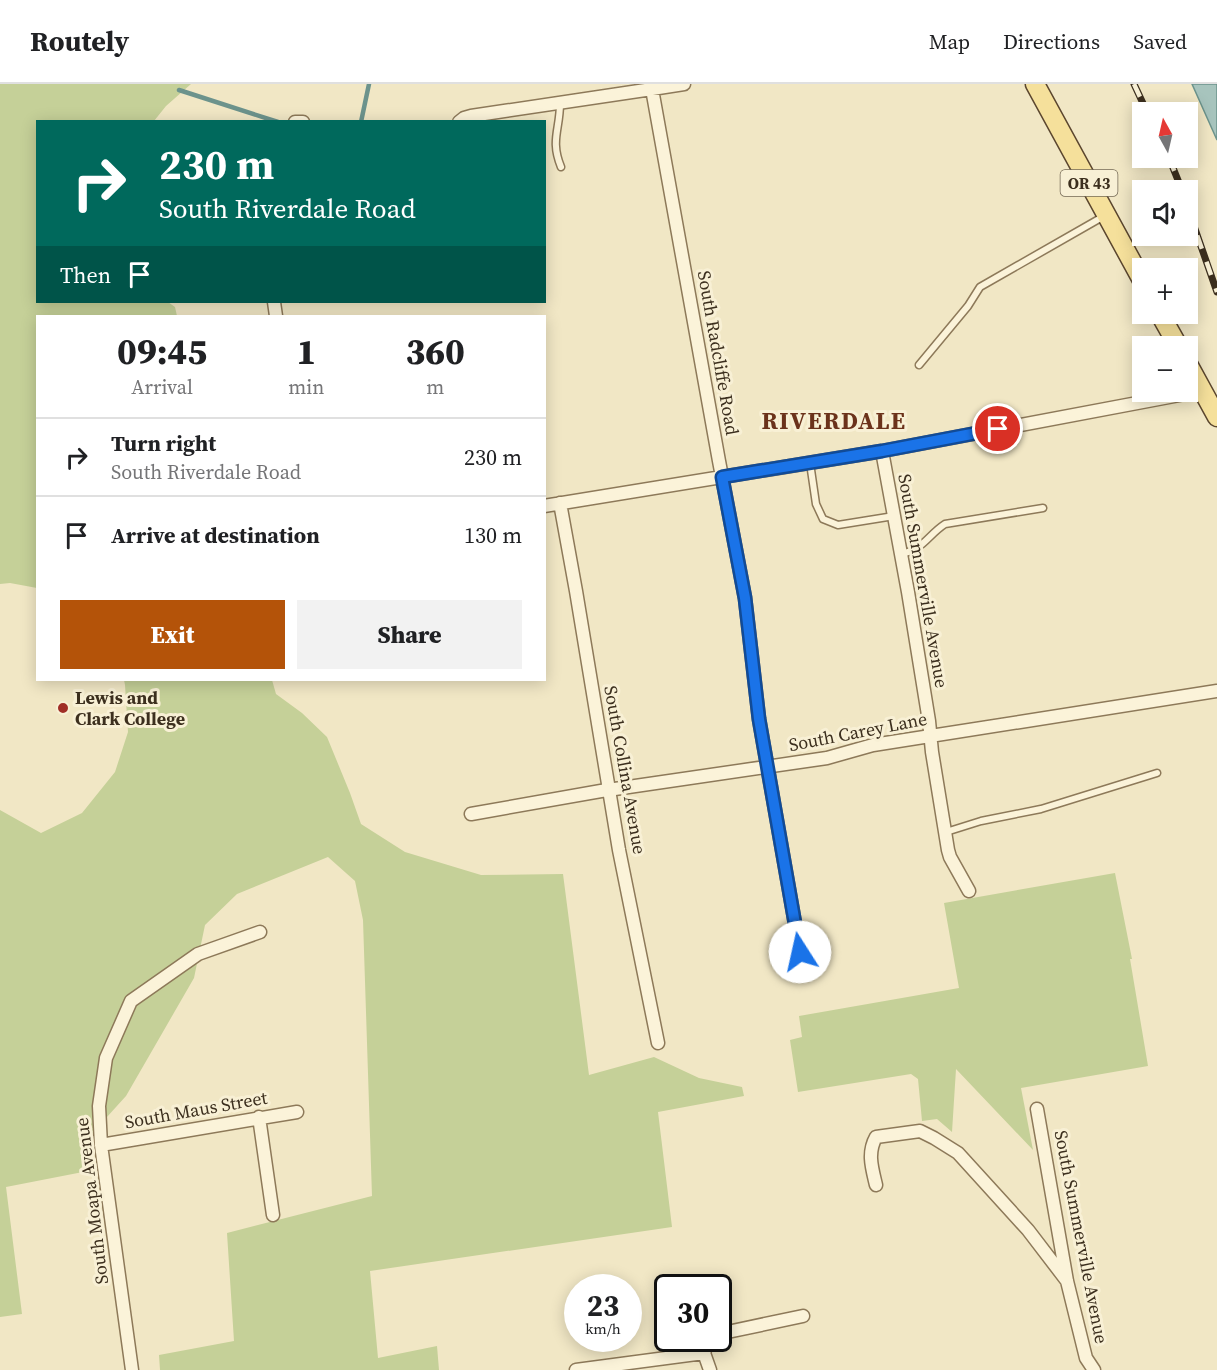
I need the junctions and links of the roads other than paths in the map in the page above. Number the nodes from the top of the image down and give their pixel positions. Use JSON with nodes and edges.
{"nodes":[{"id":1,"x":684,"y":84,"type":"edge"},
{"id":2,"x":1035,"y":84,"type":"edge"},
{"id":3,"x":652,"y":89,"type":"junction"},
{"id":4,"x":560,"y":103,"type":"junction"},
{"id":5,"x":462,"y":120,"type":"edge"},
{"id":6,"x":561,"y":167,"type":"dead end"},
{"id":7,"x":1106,"y":214,"type":"junction"},
{"id":8,"x":1132,"y":262,"type":"edge"},
{"id":9,"x":919,"y":365,"type":"dead end"},
{"id":10,"x":1198,"y":382,"type":"edge"},
{"id":11,"x":1200,"y":386,"type":"junction"},
{"id":12,"x":1217,"y":417,"type":"edge"},
{"id":13,"x":882,"y":451,"type":"junction"},
{"id":14,"x":810,"y":463,"type":"junction"},
{"id":15,"x":722,"y":477,"type":"junction"},
{"id":16,"x":560,"y":503,"type":"junction"},
{"id":17,"x":546,"y":506,"type":"edge"},
{"id":18,"x":1042,"y":508,"type":"dead end"},
{"id":19,"x":894,"y":516,"type":"junction"},
{"id":20,"x":901,"y":554,"type":"junction"},
{"id":21,"x":1217,"y":691,"type":"edge"},
{"id":22,"x":930,"y":736,"type":"junction"},
{"id":23,"x":767,"y":767,"type":"junction"},
{"id":24,"x":1157,"y":773,"type":"dead end"},
{"id":25,"x":610,"y":790,"type":"junction"},
{"id":26,"x":471,"y":814,"type":"dead end"},
{"id":27,"x":945,"y":832,"type":"junction"},
{"id":28,"x":969,"y":891,"type":"dead end"},
{"id":29,"x":260,"y":932,"type":"dead end"},
{"id":30,"x":800,"y":952,"type":"dead end"},
{"id":31,"x":658,"y":1043,"type":"dead end"},
{"id":32,"x":1037,"y":1109,"type":"dead end"},
{"id":33,"x":297,"y":1112,"type":"dead end"},
{"id":34,"x":259,"y":1117,"type":"junction"},
{"id":35,"x":101,"y":1145,"type":"junction"},
{"id":36,"x":876,"y":1185,"type":"dead end"},
{"id":37,"x":273,"y":1215,"type":"dead end"},
{"id":38,"x":1067,"y":1281,"type":"junction"},
{"id":39,"x":803,"y":1316,"type":"dead end"},
{"id":40,"x":732,"y":1331,"type":"edge"},
{"id":41,"x":704,"y":1353,"type":"joint"},
{"id":42,"x":132,"y":1370,"type":"edge"},
{"id":43,"x":576,"y":1370,"type":"edge"},
{"id":44,"x":710,"y":1370,"type":"edge"},
{"id":45,"x":1095,"y":1370,"type":"edge"}],
"edges":[{"from":1,"to":3,"type":"street"},
{"from":2,"to":7,"type":"main road","number":"OR 43"},
{"from":3,"to":4,"type":"street"},
{"from":3,"to":15,"type":"street","name":"South Radcliffe Road"},
{"from":4,"to":5,"type":"street"},
{"from":4,"to":6,"type":"lane"},
{"from":7,"to":8,"type":"main road","number":"OR 43"},
{"from":7,"to":9,"type":"lane"},
{"from":10,"to":11,"type":"main road"},
{"from":11,"to":12,"type":"main road"},
{"from":11,"to":13,"type":"street"},
{"from":13,"to":14,"type":"street"},
{"from":13,"to":19,"type":"street","name":"South Summerville Avenue"},
{"from":14,"to":15,"type":"street"},
{"from":14,"to":19,"type":"lane"},
{"from":15,"to":16,"type":"street"},
{"from":15,"to":23,"type":"street","name":"South Radcliffe Road"},
{"from":16,"to":17,"type":"street"},
{"from":16,"to":25,"type":"street","name":"South Collina Avenue"},
{"from":18,"to":20,"type":"lane"},
{"from":19,"to":20,"type":"street","name":"South Summerville Avenue"},
{"from":20,"to":22,"type":"street","name":"South Summerville Avenue"},
{"from":21,"to":22,"type":"street","name":"South Carey Lane"},
{"from":22,"to":23,"type":"street","name":"South Carey Lane"},
{"from":22,"to":27,"type":"street","name":"South Summerville Avenue"},
{"from":23,"to":25,"type":"street","name":"South Carey Lane"},
{"from":23,"to":30,"type":"street","name":"South Radcliffe Road"},
{"from":24,"to":27,"type":"lane"},
{"from":25,"to":26,"type":"street","name":"South Carey Lane"},
{"from":25,"to":31,"type":"street","name":"South Collina Avenue"},
{"from":27,"to":28,"type":"street","name":"South Summerville Avenue"},
{"from":29,"to":35,"type":"street","name":"South Moapa Avenue"},
{"from":32,"to":38,"type":"street","name":"South Summerville Avenue"},
{"from":33,"to":34,"type":"street","name":"South Maus Street"},
{"from":34,"to":35,"type":"street","name":"South Maus Street"},
{"from":34,"to":37,"type":"street"},
{"from":35,"to":42,"type":"street","name":"South Moapa Avenue"},
{"from":36,"to":38,"type":"street"},
{"from":38,"to":45,"type":"street","name":"South Summerville Avenue"},
{"from":39,"to":40,"type":"street"},
{"from":41,"to":43,"type":"street"},
{"from":41,"to":44,"type":"street"}]}
